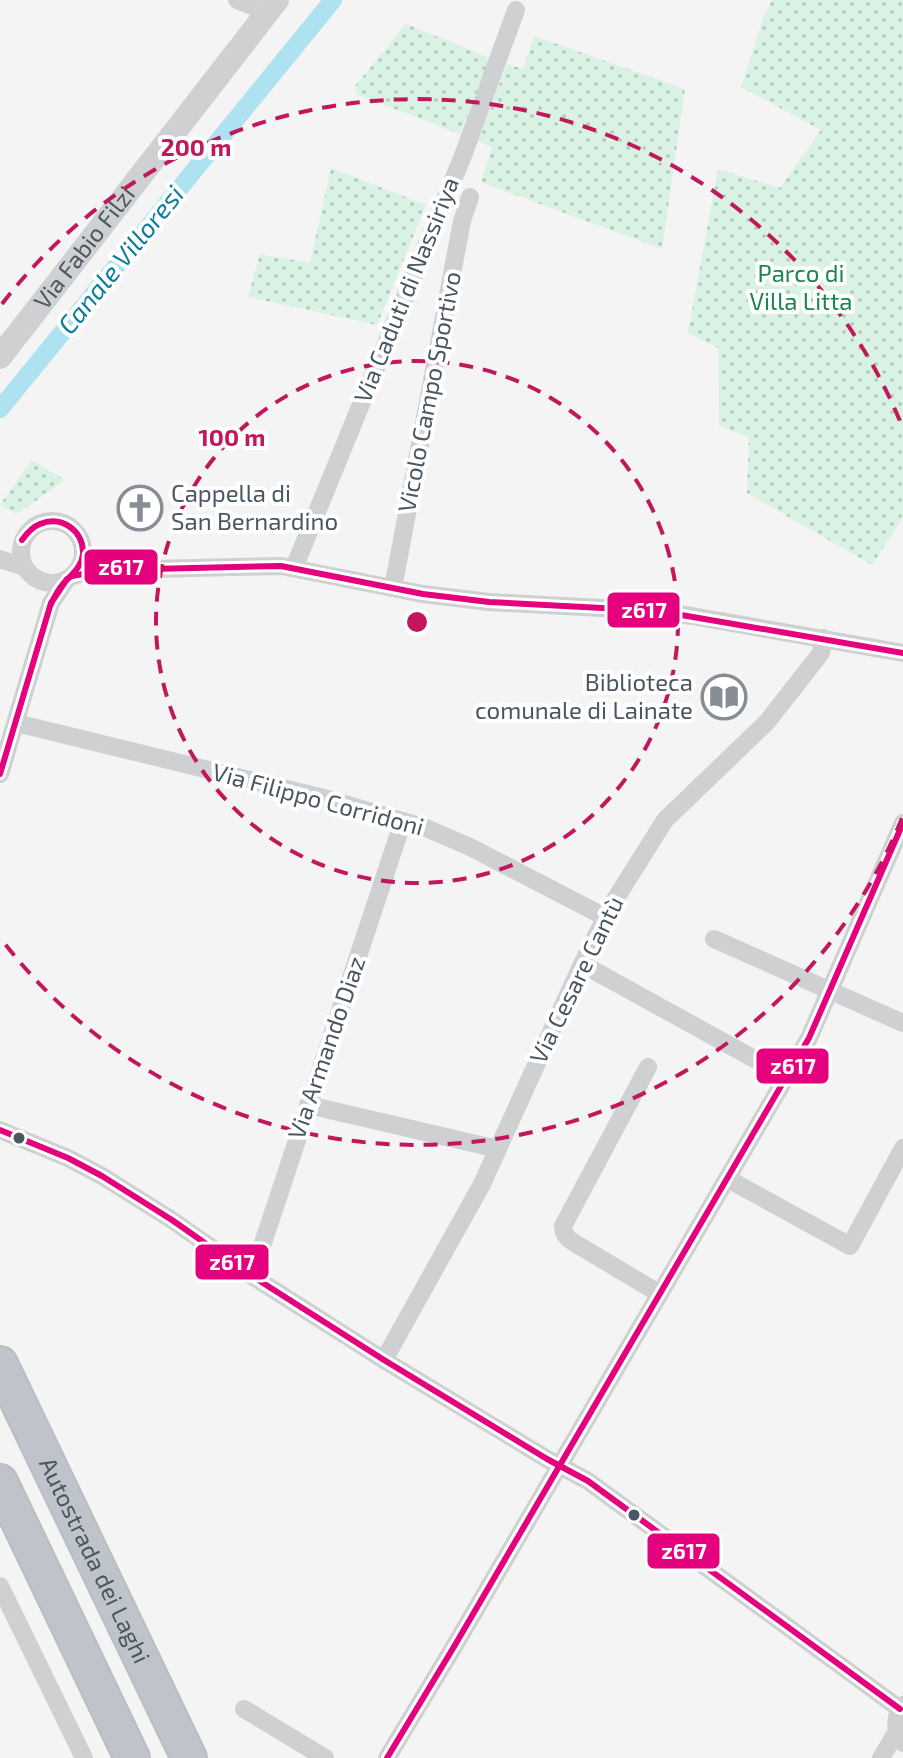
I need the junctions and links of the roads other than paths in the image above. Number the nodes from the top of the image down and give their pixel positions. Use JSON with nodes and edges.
{"nodes":[{"id":1,"x":237,"y":0,"type":"edge"},
{"id":2,"x":271,"y":8,"type":"edge"},
{"id":3,"x":516,"y":10,"type":"dead end"},
{"id":4,"x":470,"y":197,"type":"dead end"},
{"id":5,"x":3,"y":350,"type":"edge"},
{"id":6,"x":22,"y":540,"type":"junction"},
{"id":7,"x":82,"y":543,"type":"junction"},
{"id":8,"x":0,"y":547,"type":"edge"},
{"id":9,"x":0,"y":559,"type":"edge"},
{"id":10,"x":24,"y":567,"type":"junction"},
{"id":11,"x":121,"y":567,"type":"junction"},
{"id":12,"x":294,"y":568,"type":"junction"},
{"id":13,"x":69,"y":578,"type":"junction"},
{"id":14,"x":393,"y":588,"type":"junction"},
{"id":15,"x":823,"y":638,"type":"junction"},
{"id":16,"x":903,"y":653,"type":"edge"},
{"id":17,"x":16,"y":723,"type":"junction"},
{"id":18,"x":5,"y":742,"type":"edge"},
{"id":19,"x":0,"y":774,"type":"edge"},
{"id":20,"x":403,"y":821,"type":"junction"},
{"id":21,"x":903,"y":823,"type":"edge"},
{"id":22,"x":605,"y":917,"type":"junction"},
{"id":23,"x":714,"y":939,"type":"dead end"},
{"id":24,"x":582,"y":964,"type":"junction"},
{"id":25,"x":831,"y":990,"type":"junction"},
{"id":26,"x":903,"y":1023,"type":"edge"},
{"id":27,"x":648,"y":1067,"type":"dead end"},
{"id":28,"x":787,"y":1077,"type":"junction"},
{"id":29,"x":308,"y":1105,"type":"junction"},
{"id":30,"x":0,"y":1130,"type":"edge"},
{"id":31,"x":903,"y":1148,"type":"edge"},
{"id":32,"x":498,"y":1149,"type":"junction"},
{"id":33,"x":728,"y":1179,"type":"junction"},
{"id":34,"x":252,"y":1276,"type":"junction"},
{"id":35,"x":660,"y":1294,"type":"junction"},
{"id":36,"x":384,"y":1360,"type":"junction"},
{"id":37,"x":0,"y":1364,"type":"edge"},
{"id":38,"x":560,"y":1467,"type":"junction"},
{"id":39,"x":0,"y":1482,"type":"edge"},
{"id":40,"x":0,"y":1586,"type":"edge"},
{"id":41,"x":901,"y":1707,"type":"edge"},
{"id":42,"x":244,"y":1709,"type":"dead end"},
{"id":43,"x":901,"y":1741,"type":"edge"},
{"id":44,"x":84,"y":1758,"type":"edge"},
{"id":45,"x":132,"y":1758,"type":"edge"},
{"id":46,"x":189,"y":1758,"type":"edge"},
{"id":47,"x":325,"y":1758,"type":"edge"},
{"id":48,"x":387,"y":1758,"type":"edge"},
{"id":49,"x":884,"y":1758,"type":"edge"}],
"edges":[{"from":1,"to":2,"type":"street"},
{"from":2,"to":5,"type":"street","name":"Via Fabio Filzi"},
{"from":3,"to":12,"type":"street","name":"Via Caduti di Nassiriya"},
{"from":4,"to":14,"type":"street","name":"Vicolo Campo Sportivo"},
{"from":6,"to":7,"type":"street"},
{"from":6,"to":8,"type":"street"},
{"from":6,"to":10,"type":"street"},
{"from":7,"to":11,"type":"street"},
{"from":7,"to":13,"type":"street"},
{"from":9,"to":10,"type":"street"},
{"from":10,"to":13,"type":"street"},
{"from":11,"to":12,"type":"street"},
{"from":11,"to":13,"type":"street"},
{"from":12,"to":14,"type":"street"},
{"from":13,"to":17,"type":"street"},
{"from":14,"to":15,"type":"street"},
{"from":15,"to":16,"type":"street"},
{"from":15,"to":22,"type":"street","name":"Via Cesare Cantù"},
{"from":17,"to":18,"type":"street"},
{"from":17,"to":20,"type":"street","name":"Via Filippo Corridoni"},
{"from":18,"to":19,"type":"street"},
{"from":20,"to":22,"type":"street","name":"Via Filippo Corridoni"},
{"from":20,"to":29,"type":"street","name":"Via Armando Diaz"},
{"from":21,"to":25,"type":"street"},
{"from":22,"to":24,"type":"street","name":"Via Cesare Cantù"},
{"from":23,"to":25,"type":"street"},
{"from":24,"to":28,"type":"street"},
{"from":24,"to":32,"type":"street","name":"Via Cesare Cantù"},
{"from":25,"to":26,"type":"street"},
{"from":25,"to":28,"type":"street"},
{"from":27,"to":35,"type":"street"},
{"from":28,"to":33,"type":"street"},
{"from":29,"to":32,"type":"street"},
{"from":29,"to":34,"type":"street","name":"Via Armando Diaz"},
{"from":30,"to":34,"type":"street"},
{"from":31,"to":33,"type":"street"},
{"from":32,"to":36,"type":"street","name":"Via Cesare Cantù"},
{"from":33,"to":35,"type":"street"},
{"from":34,"to":36,"type":"street"},
{"from":35,"to":38,"type":"street"},
{"from":36,"to":38,"type":"street"},
{"from":37,"to":46,"type":"highway","name":"Autostrada dei Laghi"},
{"from":38,"to":41,"type":"street"},
{"from":38,"to":48,"type":"street"},
{"from":39,"to":45,"type":"highway","name":"Autostrada dei Laghi"},
{"from":40,"to":44,"type":"street"},
{"from":41,"to":43,"type":"street"},
{"from":42,"to":47,"type":"street"},
{"from":43,"to":49,"type":"street"}]}
